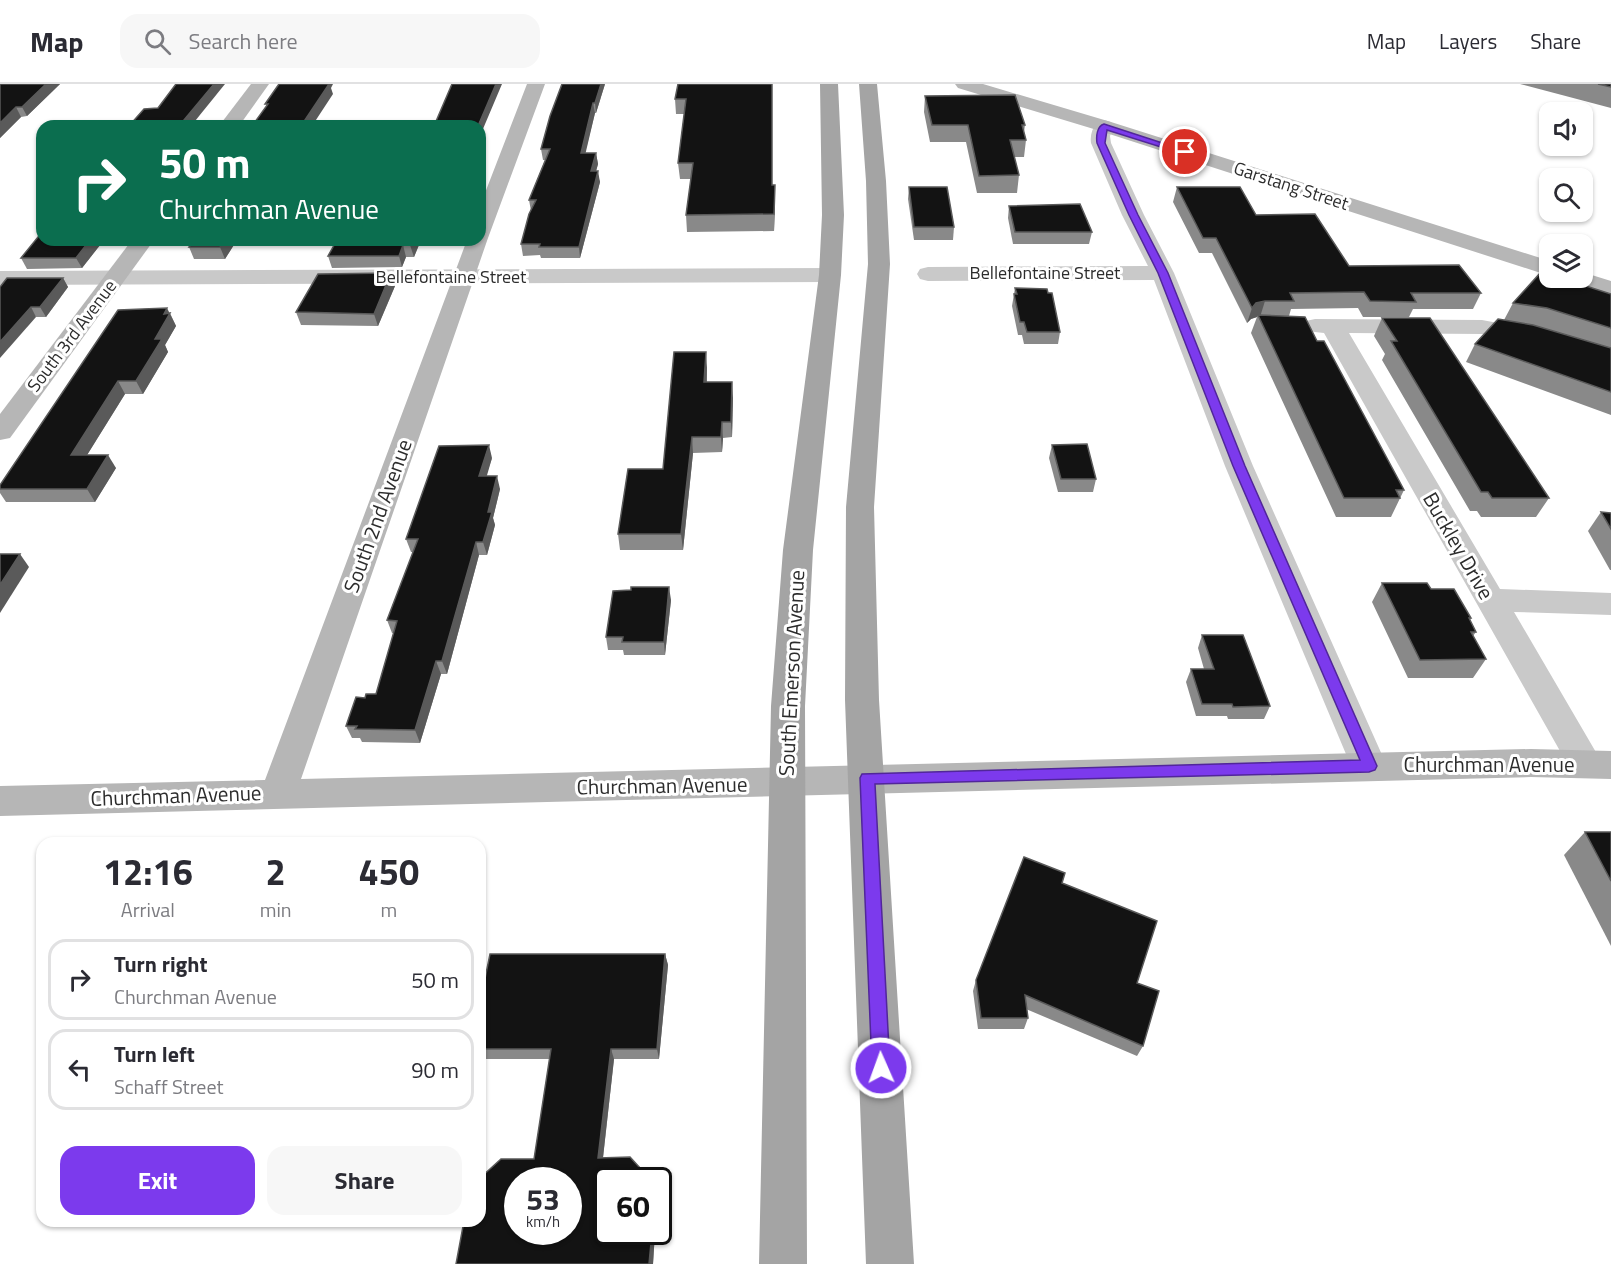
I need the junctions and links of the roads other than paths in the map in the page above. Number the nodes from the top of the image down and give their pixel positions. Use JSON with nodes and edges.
{"nodes":[{"id":1,"x":260,"y":84,"type":"edge"},
{"id":2,"x":536,"y":84,"type":"edge"},
{"id":3,"x":829,"y":84,"type":"edge"},
{"id":4,"x":868,"y":84,"type":"edge"},
{"id":5,"x":964,"y":84,"type":"edge"},
{"id":6,"x":233,"y":120,"type":"edge"},
{"id":7,"x":1104,"y":126,"type":"junction"},
{"id":8,"x":486,"y":218,"type":"edge"},
{"id":9,"x":139,"y":246,"type":"edge"},
{"id":10,"x":476,"y":246,"type":"edge"},
{"id":11,"x":1539,"y":265,"type":"edge"},
{"id":12,"x":1163,"y":273,"type":"junction"},
{"id":13,"x":928,"y":274,"type":"dead end"},
{"id":14,"x":830,"y":275,"type":"junction"},
{"id":15,"x":116,"y":277,"type":"junction"},
{"id":16,"x":0,"y":278,"type":"edge"},
{"id":17,"x":464,"y":278,"type":"junction"},
{"id":18,"x":1593,"y":283,"type":"edge"},
{"id":19,"x":1611,"y":288,"type":"edge"},
{"id":20,"x":1292,"y":326,"type":"edge"},
{"id":21,"x":1333,"y":327,"type":"junction"},
{"id":22,"x":1611,"y":361,"type":"edge"},
{"id":23,"x":0,"y":432,"type":"edge"},
{"id":24,"x":1489,"y":600,"type":"junction"},
{"id":25,"x":1611,"y":604,"type":"edge"},
{"id":26,"x":1598,"y":765,"type":"edge"},
{"id":27,"x":1369,"y":766,"type":"junction"},
{"id":28,"x":867,"y":778,"type":"junction"},
{"id":29,"x":786,"y":783,"type":"junction"},
{"id":30,"x":278,"y":793,"type":"junction"},
{"id":31,"x":0,"y":801,"type":"edge"},
{"id":32,"x":783,"y":1264,"type":"edge"},
{"id":33,"x":890,"y":1264,"type":"edge"}],
"edges":[{"from":1,"to":6,"type":"street"},
{"from":2,"to":8,"type":"street"},
{"from":3,"to":14,"type":"main road","name":"South Emerson Avenue"},
{"from":4,"to":28,"type":"main road"},
{"from":5,"to":7,"type":"street","name":"Garstang Street"},
{"from":7,"to":11,"type":"street","name":"Garstang Street"},
{"from":7,"to":12,"type":"street"},
{"from":9,"to":15,"type":"street","name":"South 3rd Avenue"},
{"from":10,"to":17,"type":"street","name":"South 2nd Avenue"},
{"from":12,"to":13,"type":"street","name":"Bellefontaine Street"},
{"from":12,"to":27,"type":"street"},
{"from":14,"to":17,"type":"street","name":"Bellefontaine Street"},
{"from":14,"to":29,"type":"main road","name":"South Emerson Avenue"},
{"from":15,"to":16,"type":"street","name":"Bellefontaine Street"},
{"from":15,"to":17,"type":"street","name":"Bellefontaine Street"},
{"from":15,"to":23,"type":"street","name":"South 3rd Avenue"},
{"from":17,"to":30,"type":"street","name":"South 2nd Avenue"},
{"from":18,"to":19,"type":"street"},
{"from":20,"to":21,"type":"street"},
{"from":21,"to":22,"type":"street"},
{"from":21,"to":24,"type":"street","name":"Buckley Drive"},
{"from":24,"to":25,"type":"street"},
{"from":24,"to":26,"type":"street","name":"Buckley Drive"},
{"from":26,"to":27,"type":"street","name":"Churchman Avenue"},
{"from":27,"to":28,"type":"street","name":"Churchman Avenue"},
{"from":28,"to":29,"type":"street","name":"Churchman Avenue"},
{"from":28,"to":33,"type":"main road"},
{"from":29,"to":30,"type":"street","name":"Churchman Avenue"},
{"from":29,"to":32,"type":"main road","name":"South Emerson Avenue"},
{"from":30,"to":31,"type":"street","name":"Churchman Avenue"}]}
